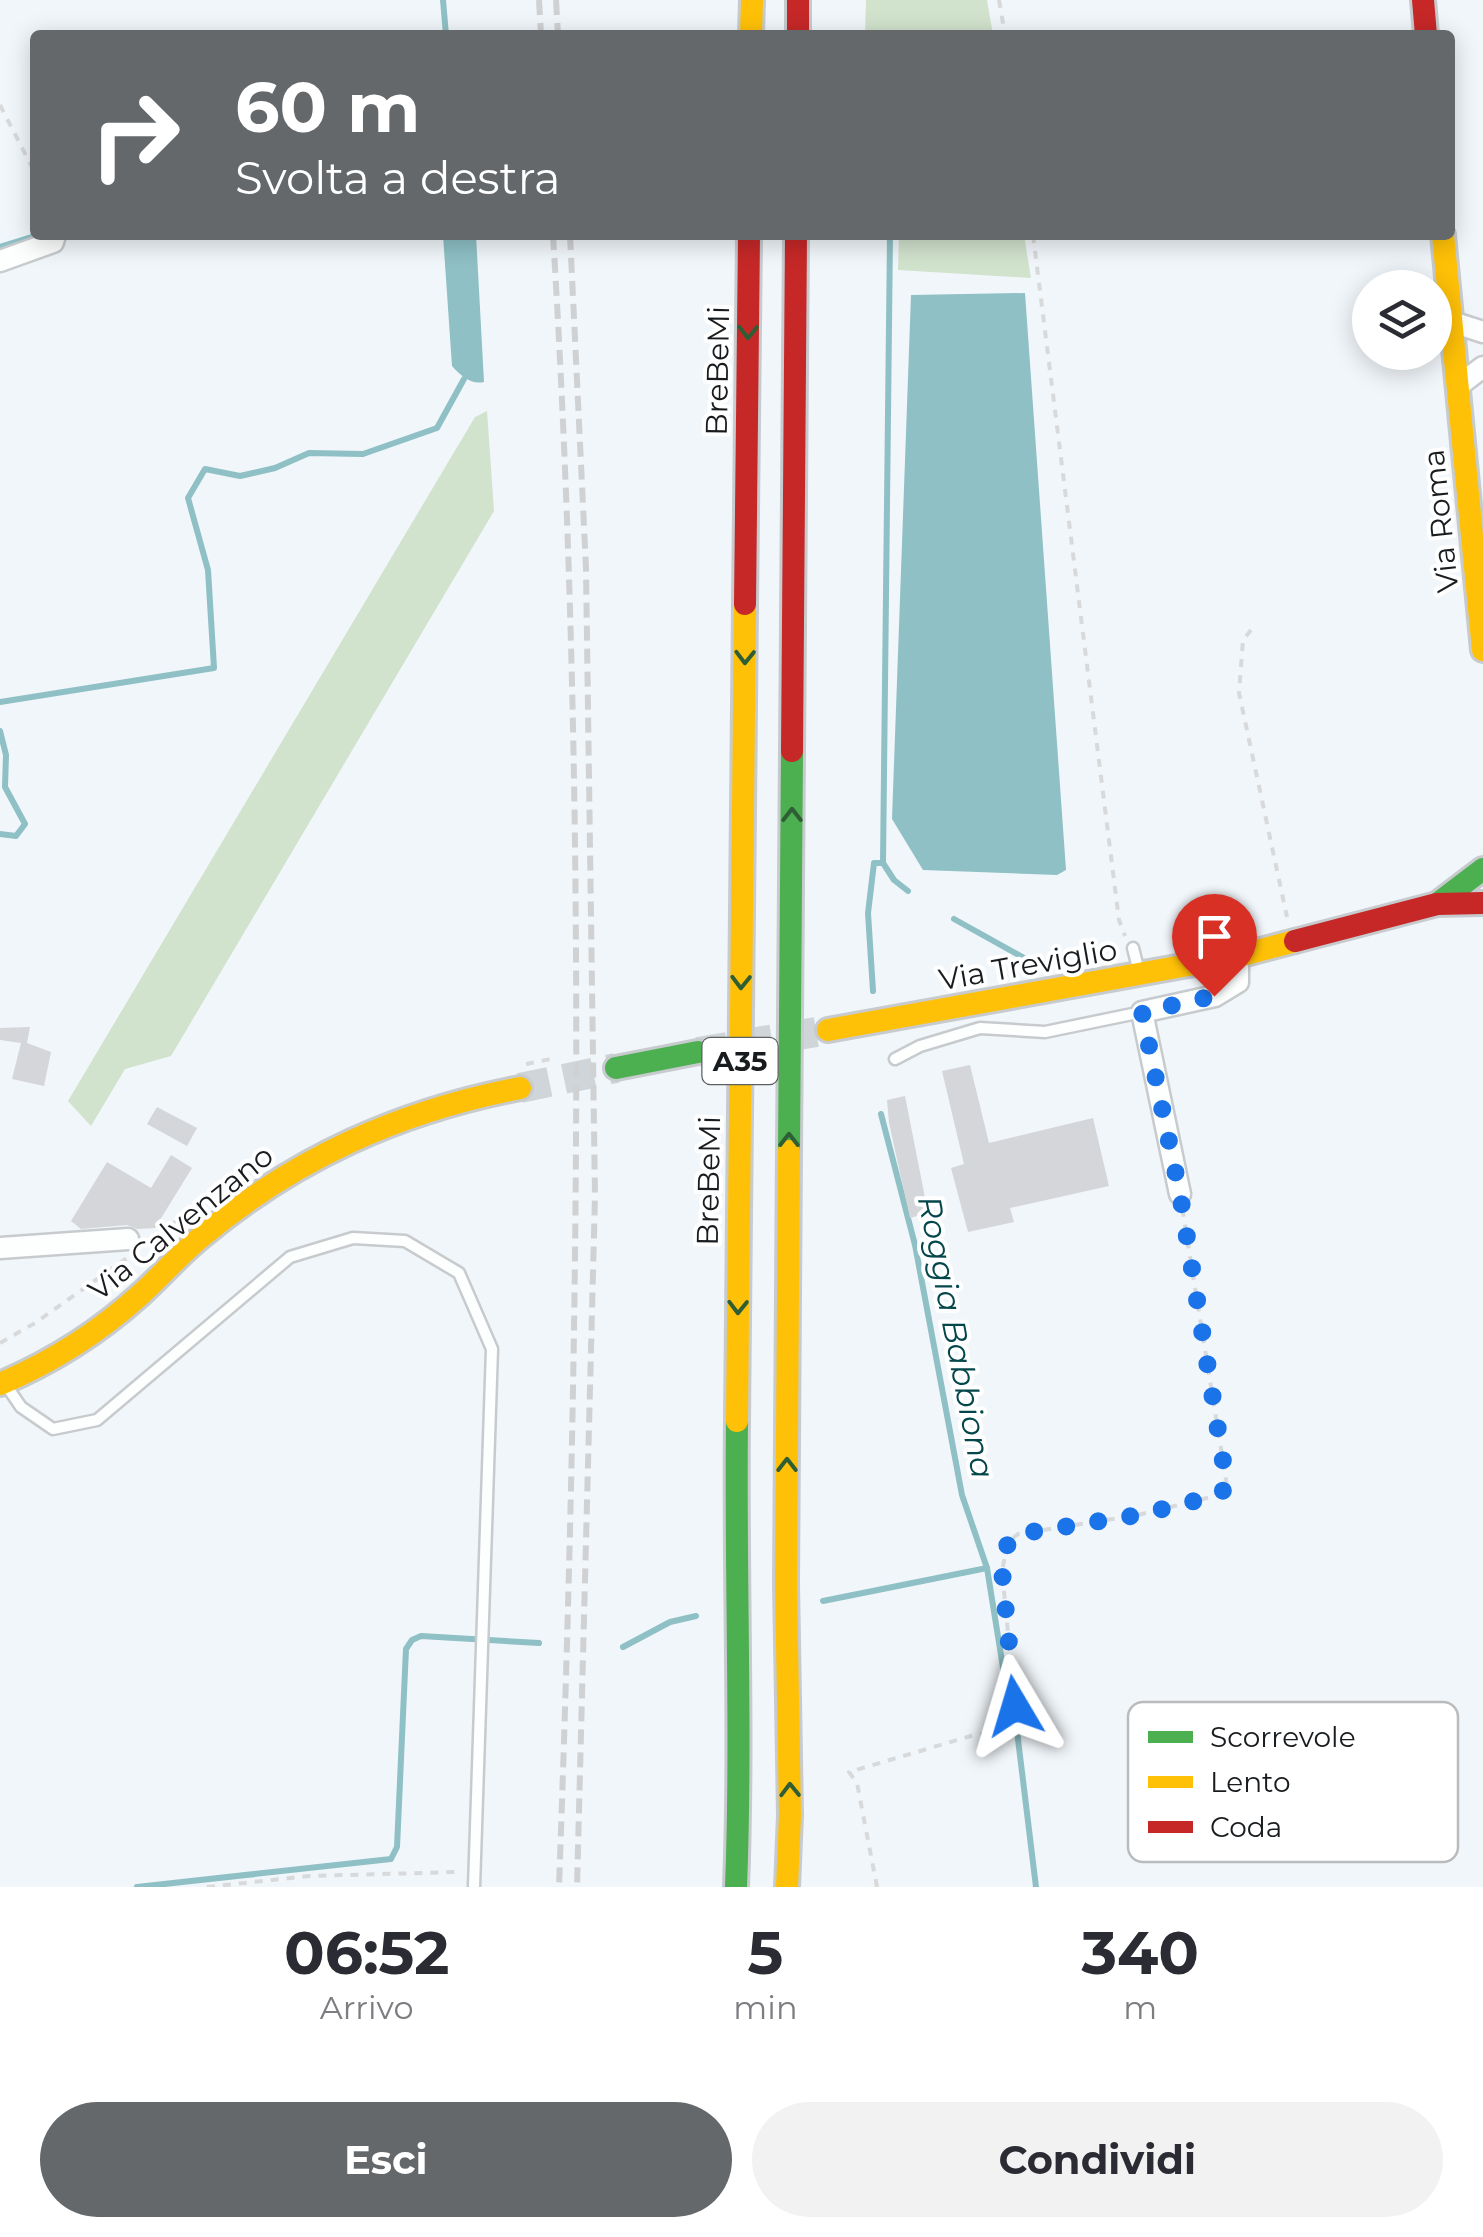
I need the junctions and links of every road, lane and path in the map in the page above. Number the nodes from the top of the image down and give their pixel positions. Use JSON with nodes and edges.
{"nodes":[{"id":1,"x":752,"y":0,"type":"edge"},
{"id":2,"x":798,"y":0,"type":"edge"},
{"id":3,"x":998,"y":0,"type":"edge"},
{"id":4,"x":1423,"y":0,"type":"edge"},
{"id":5,"x":751,"y":30,"type":"edge"},
{"id":6,"x":798,"y":30,"type":"edge"},
{"id":7,"x":1003,"y":30,"type":"edge"},
{"id":8,"x":1426,"y":30,"type":"edge"},
{"id":9,"x":0,"y":105,"type":"edge"},
{"id":10,"x":30,"y":162,"type":"edge"},
{"id":11,"x":49,"y":240,"type":"edge"},
{"id":12,"x":749,"y":240,"type":"edge"},
{"id":13,"x":796,"y":240,"type":"edge"},
{"id":14,"x":1035,"y":240,"type":"edge"},
{"id":15,"x":1444,"y":240,"type":"edge"},
{"id":16,"x":0,"y":261,"type":"edge"},
{"id":17,"x":1447,"y":270,"type":"edge"},
{"id":18,"x":1452,"y":322,"type":"joint"},
{"id":19,"x":1483,"y":332,"type":"edge"},
{"id":20,"x":1483,"y":367,"type":"edge"},
{"id":21,"x":1458,"y":386,"type":"junction"},
{"id":22,"x":1250,"y":630,"type":"dead end"},
{"id":23,"x":1483,"y":650,"type":"edge"},
{"id":24,"x":1483,"y":869,"type":"edge"},
{"id":25,"x":1483,"y":903,"type":"edge"},
{"id":26,"x":1437,"y":904,"type":"junction"},
{"id":27,"x":1294,"y":942,"type":"junction"},
{"id":28,"x":1133,"y":948,"type":"joint"},
{"id":29,"x":1238,"y":956,"type":"junction"},
{"id":30,"x":1140,"y":975,"type":"junction"},
{"id":31,"x":1142,"y":1012,"type":"junction"},
{"id":32,"x":828,"y":1030,"type":"tunnel mouth"},
{"id":33,"x":698,"y":1052,"type":"tunnel mouth"},
{"id":34,"x":895,"y":1059,"type":"dead end"},
{"id":35,"x":616,"y":1068,"type":"tunnel mouth"},
{"id":36,"x":520,"y":1088,"type":"tunnel mouth"},
{"id":37,"x":1180,"y":1194,"type":"joint"},
{"id":38,"x":128,"y":1239,"type":"dead end"},
{"id":39,"x":0,"y":1248,"type":"edge"},
{"id":40,"x":2,"y":1383,"type":"edge"},
{"id":41,"x":474,"y":1872,"type":"junction"},
{"id":42,"x":207,"y":1887,"type":"edge"},
{"id":43,"x":474,"y":1887,"type":"edge"},
{"id":44,"x":736,"y":1887,"type":"edge"},
{"id":45,"x":787,"y":1887,"type":"edge"},
{"id":46,"x":877,"y":1887,"type":"edge"}],
"edges":[{"from":1,"to":5,"type":"main road"},
{"from":2,"to":6,"type":"main road"},
{"from":3,"to":7,"type":"path"},
{"from":4,"to":8,"type":"main road"},
{"from":9,"to":10,"type":"path"},
{"from":11,"to":16,"type":"street"},
{"from":12,"to":44,"type":"main road","name":"BreBeMi","number":"A35","one_way":true},
{"from":45,"to":13,"type":"main road","number":"A35","one_way":true},
{"from":14,"to":28,"type":"path"},
{"from":15,"to":17,"type":"main road","name":"Via Roma"},
{"from":18,"to":19,"type":"street"},
{"from":18,"to":21,"type":"main road","name":"Via Roma"},
{"from":20,"to":21,"type":"street"},
{"from":21,"to":23,"type":"main road","name":"Via Roma"},
{"from":22,"to":27,"type":"path"},
{"from":24,"to":26,"type":"main road","name":"Via Treviglio"},
{"from":25,"to":26,"type":"main road","name":"Via Treviglio"},
{"from":26,"to":27,"type":"main road","name":"Via Treviglio"},
{"from":27,"to":29,"type":"main road","name":"Via Treviglio"},
{"from":28,"to":30,"type":"lane"},
{"from":29,"to":30,"type":"main road","name":"Via Treviglio"},
{"from":29,"to":31,"type":"street"},
{"from":30,"to":32,"type":"main road","name":"Via Treviglio"},
{"from":31,"to":34,"type":"lane"},
{"from":31,"to":37,"type":"street"},
{"from":33,"to":35,"type":"main road"},
{"from":36,"to":40,"type":"main road","name":"Via Calvenzano"},
{"from":37,"to":46,"type":"path"},
{"from":38,"to":39,"type":"street"},
{"from":40,"to":41,"type":"lane"},
{"from":41,"to":42,"type":"path"},
{"from":41,"to":43,"type":"lane"}]}
